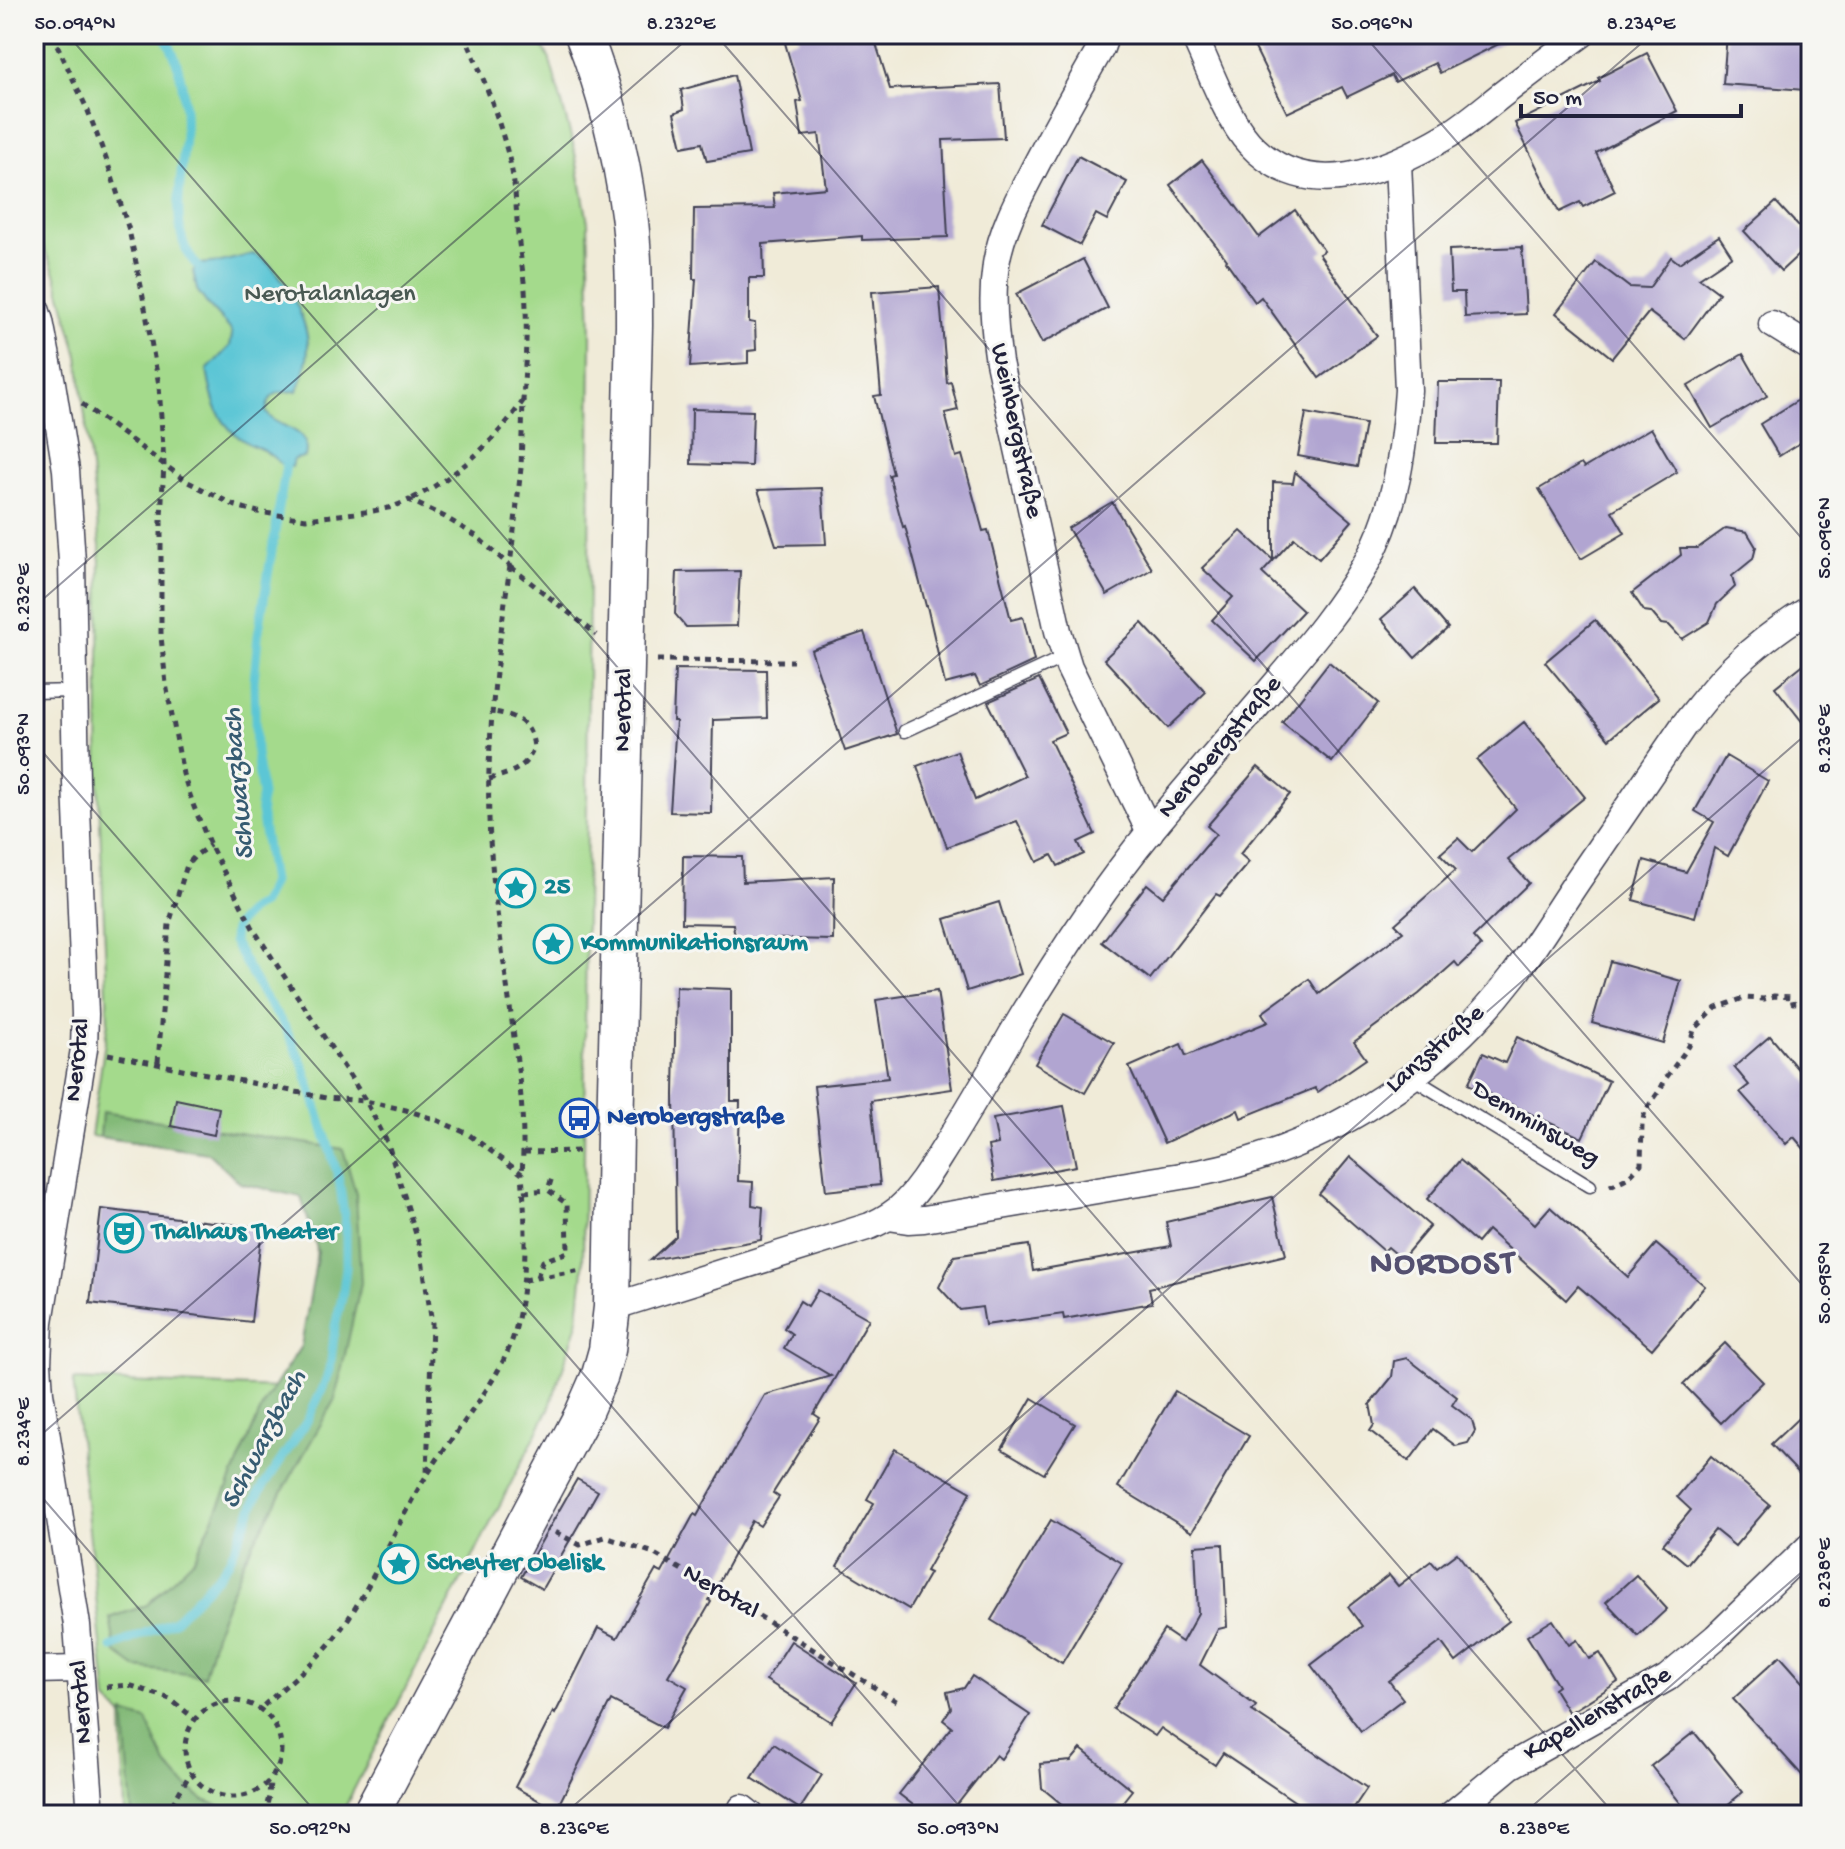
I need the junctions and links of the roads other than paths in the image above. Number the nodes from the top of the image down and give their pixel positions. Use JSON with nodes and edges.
{"nodes":[{"id":1,"x":583,"y":34,"type":"edge"},
{"id":2,"x":1106,"y":34,"type":"edge"},
{"id":3,"x":1193,"y":34,"type":"edge"},
{"id":4,"x":1582,"y":34,"type":"edge"},
{"id":5,"x":1398,"y":162,"type":"junction"},
{"id":6,"x":34,"y":303,"type":"edge"},
{"id":7,"x":1772,"y":324,"type":"dead end"},
{"id":8,"x":1811,"y":348,"type":"edge"},
{"id":9,"x":1811,"y":608,"type":"edge"},
{"id":10,"x":1066,"y":656,"type":"junction"},
{"id":11,"x":74,"y":691,"type":"junction"},
{"id":12,"x":34,"y":692,"type":"edge"},
{"id":13,"x":905,"y":731,"type":"dead end"},
{"id":14,"x":1150,"y":832,"type":"junction"},
{"id":15,"x":1411,"y":1077,"type":"junction"},
{"id":16,"x":1590,"y":1186,"type":"road end"},
{"id":17,"x":889,"y":1217,"type":"junction"},
{"id":18,"x":612,"y":1307,"type":"junction"},
{"id":19,"x":1811,"y":1545,"type":"edge"},
{"id":20,"x":80,"y":1669,"type":"junction"},
{"id":21,"x":34,"y":1670,"type":"edge"},
{"id":22,"x":91,"y":1815,"type":"edge"},
{"id":23,"x":370,"y":1815,"type":"edge"},
{"id":24,"x":1451,"y":1815,"type":"edge"}],
"edges":[{"from":1,"to":18,"type":"street","name":"Nerotal"},
{"from":2,"to":10,"type":"street","name":"Weinbergstraße"},
{"from":3,"to":5,"type":"street"},
{"from":4,"to":5,"type":"street"},
{"from":5,"to":14,"type":"street","name":"Nerobergstraße"},
{"from":6,"to":11,"type":"street","name":"Nerotal"},
{"from":7,"to":8,"type":"street"},
{"from":9,"to":15,"type":"street","name":"Lanzstraße"},
{"from":10,"to":13,"type":"lane"},
{"from":10,"to":14,"type":"street","name":"Weinbergstraße"},
{"from":11,"to":12,"type":"lane"},
{"from":11,"to":20,"type":"street","name":"Nerotal"},
{"from":14,"to":17,"type":"street","name":"Nerobergstraße"},
{"from":15,"to":16,"type":"lane","name":"Demminsweg"},
{"from":15,"to":17,"type":"street","name":"Lanzstraße"},
{"from":17,"to":18,"type":"street","name":"Nerobergstraße"},
{"from":18,"to":23,"type":"street","name":"Nerotal"},
{"from":19,"to":24,"type":"street","name":"Kapellenstraße"},
{"from":20,"to":21,"type":"street"},
{"from":20,"to":22,"type":"street","name":"Nerotal"}]}
